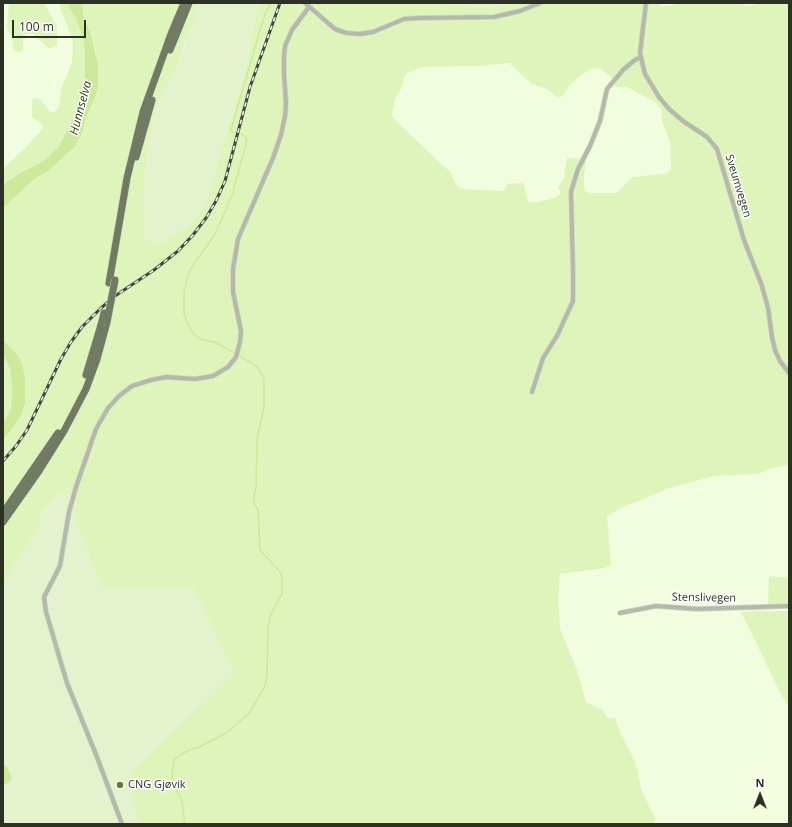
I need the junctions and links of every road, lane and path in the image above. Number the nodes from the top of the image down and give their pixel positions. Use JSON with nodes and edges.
{"nodes":[{"id":1,"x":184,"y":3,"type":"edge"},
{"id":2,"x":189,"y":3,"type":"edge"},
{"id":3,"x":305,"y":3,"type":"edge"},
{"id":4,"x":540,"y":3,"type":"edge"},
{"id":5,"x":646,"y":3,"type":"edge"},
{"id":6,"x":309,"y":7,"type":"junction"},
{"id":7,"x":641,"y":57,"type":"junction"},
{"id":8,"x":112,"y":282,"type":"junction"},
{"id":9,"x":104,"y":324,"type":"junction"},
{"id":10,"x":789,"y":373,"type":"edge"},
{"id":11,"x":532,"y":392,"type":"dead end"},
{"id":12,"x":3,"y":513,"type":"edge"},
{"id":13,"x":3,"y":522,"type":"edge"},
{"id":14,"x":789,"y":606,"type":"edge"},
{"id":15,"x":620,"y":613,"type":"dead end"},
{"id":16,"x":122,"y":824,"type":"edge"}],
"edges":[{"from":1,"to":8,"type":"highway"},
{"from":2,"to":8,"type":"highway"},
{"from":3,"to":6,"type":"street"},
{"from":4,"to":6,"type":"street"},
{"from":5,"to":7,"type":"street","name":"Sveumvegen"},
{"from":6,"to":16,"type":"street"},
{"from":7,"to":10,"type":"street","name":"Sveumvegen"},
{"from":7,"to":11,"type":"street"},
{"from":8,"to":9,"type":"highway","bridge":true},
{"from":9,"to":12,"type":"highway"},
{"from":9,"to":13,"type":"highway"},
{"from":14,"to":15,"type":"street","name":"Stenslivegen"}]}
